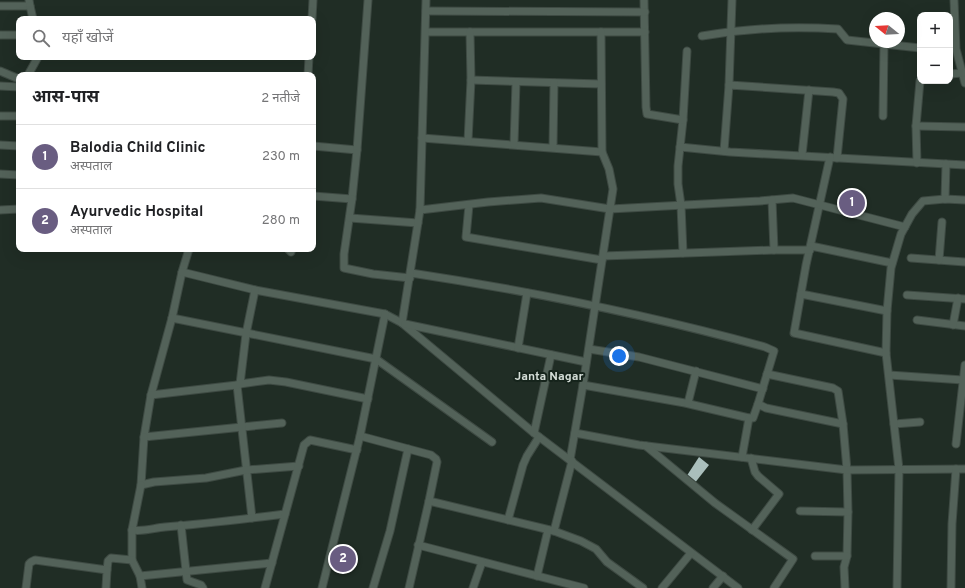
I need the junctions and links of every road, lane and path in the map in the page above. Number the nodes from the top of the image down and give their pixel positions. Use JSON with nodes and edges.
{"nodes":[{"id":1,"x":313,"y":0,"type":"edge"},
{"id":2,"x":368,"y":0,"type":"edge"},
{"id":3,"x":426,"y":0,"type":"edge"},
{"id":4,"x":644,"y":0,"type":"edge"},
{"id":5,"x":732,"y":0,"type":"edge"},
{"id":6,"x":954,"y":0,"type":"edge"},
{"id":7,"x":30,"y":3,"type":"edge"},
{"id":8,"x":0,"y":6,"type":"edge"},
{"id":9,"x":426,"y":11,"type":"junction"},
{"id":10,"x":645,"y":12,"type":"junction"},
{"id":11,"x":32,"y":16,"type":"edge"},
{"id":12,"x":312,"y":16,"type":"edge"},
{"id":13,"x":731,"y":31,"type":"junction"},
{"id":14,"x":426,"y":32,"type":"junction"},
{"id":15,"x":470,"y":32,"type":"junction"},
{"id":16,"x":601,"y":32,"type":"junction"},
{"id":17,"x":645,"y":32,"type":"junction"},
{"id":18,"x":0,"y":35,"type":"edge"},
{"id":19,"x":16,"y":35,"type":"edge"},
{"id":20,"x":702,"y":36,"type":"dead end"},
{"id":21,"x":869,"y":42,"type":"edge"},
{"id":22,"x":905,"y":46,"type":"edge"},
{"id":23,"x":953,"y":46,"type":"edge"},
{"id":24,"x":884,"y":48,"type":"edge"},
{"id":25,"x":917,"y":48,"type":"edge"},
{"id":26,"x":687,"y":51,"type":"dead end"},
{"id":27,"x":36,"y":60,"type":"edge"},
{"id":28,"x":309,"y":60,"type":"edge"},
{"id":29,"x":0,"y":71,"type":"edge"},
{"id":30,"x":30,"y":72,"type":"edge"},
{"id":31,"x":308,"y":72,"type":"edge"},
{"id":32,"x":962,"y":73,"type":"junction"},
{"id":33,"x":953,"y":74,"type":"edge"},
{"id":34,"x":16,"y":77,"type":"edge"},
{"id":35,"x":471,"y":80,"type":"junction"},
{"id":36,"x":516,"y":82,"type":"junction"},
{"id":37,"x":554,"y":83,"type":"junction"},
{"id":38,"x":965,"y":83,"type":"edge"},
{"id":39,"x":601,"y":84,"type":"junction"},
{"id":40,"x":920,"y":84,"type":"edge"},
{"id":41,"x":729,"y":85,"type":"junction"},
{"id":42,"x":0,"y":86,"type":"edge"},
{"id":43,"x":16,"y":87,"type":"edge"},
{"id":44,"x":809,"y":90,"type":"junction"},
{"id":45,"x":0,"y":116,"type":"edge"},
{"id":46,"x":16,"y":116,"type":"edge"},
{"id":47,"x":883,"y":116,"type":"dead end"},
{"id":48,"x":683,"y":120,"type":"junction"},
{"id":49,"x":916,"y":126,"type":"junction"},
{"id":50,"x":965,"y":127,"type":"edge"},
{"id":51,"x":422,"y":138,"type":"junction"},
{"id":52,"x":468,"y":141,"type":"junction"},
{"id":53,"x":514,"y":144,"type":"junction"},
{"id":54,"x":0,"y":145,"type":"edge"},
{"id":55,"x":16,"y":146,"type":"edge"},
{"id":56,"x":316,"y":146,"type":"edge"},
{"id":57,"x":680,"y":147,"type":"junction"},
{"id":58,"x":552,"y":148,"type":"junction"},
{"id":59,"x":357,"y":150,"type":"junction"},
{"id":60,"x":724,"y":151,"type":"junction"},
{"id":61,"x":602,"y":152,"type":"junction"},
{"id":62,"x":802,"y":155,"type":"junction"},
{"id":63,"x":834,"y":158,"type":"junction"},
{"id":64,"x":916,"y":163,"type":"junction"},
{"id":65,"x":946,"y":164,"type":"junction"},
{"id":66,"x":965,"y":166,"type":"edge"},
{"id":67,"x":0,"y":174,"type":"edge"},
{"id":68,"x":16,"y":175,"type":"edge"},
{"id":69,"x":316,"y":196,"type":"edge"},
{"id":70,"x":352,"y":199,"type":"junction"},
{"id":71,"x":945,"y":199,"type":"junction"},
{"id":72,"x":772,"y":200,"type":"junction"},
{"id":73,"x":965,"y":200,"type":"edge"},
{"id":74,"x":469,"y":204,"type":"junction"},
{"id":75,"x":681,"y":205,"type":"junction"},
{"id":76,"x":819,"y":206,"type":"junction"},
{"id":77,"x":16,"y":209,"type":"edge"},
{"id":78,"x":0,"y":210,"type":"edge"},
{"id":79,"x":420,"y":210,"type":"junction"},
{"id":80,"x":610,"y":210,"type":"junction"},
{"id":81,"x":350,"y":218,"type":"junction"},
{"id":82,"x":942,"y":222,"type":"dead end"},
{"id":83,"x":418,"y":223,"type":"junction"},
{"id":84,"x":905,"y":227,"type":"junction"},
{"id":85,"x":810,"y":248,"type":"junction"},
{"id":86,"x":774,"y":250,"type":"junction"},
{"id":87,"x":189,"y":252,"type":"edge"},
{"id":88,"x":683,"y":253,"type":"junction"},
{"id":89,"x":603,"y":258,"type":"junction"},
{"id":90,"x":911,"y":258,"type":"dead end"},
{"id":91,"x":939,"y":260,"type":"junction"},
{"id":92,"x":965,"y":262,"type":"edge"},
{"id":93,"x":892,"y":263,"type":"junction"},
{"id":94,"x":182,"y":272,"type":"junction"},
{"id":95,"x":410,"y":276,"type":"junction"},
{"id":96,"x":255,"y":290,"type":"junction"},
{"id":97,"x":527,"y":293,"type":"junction"},
{"id":98,"x":801,"y":294,"type":"junction"},
{"id":99,"x":907,"y":295,"type":"dead end"},
{"id":100,"x":961,"y":299,"type":"edge"},
{"id":101,"x":596,"y":306,"type":"junction"},
{"id":102,"x":887,"y":311,"type":"junction"},
{"id":103,"x":385,"y":314,"type":"junction"},
{"id":104,"x":172,"y":318,"type":"junction"},
{"id":105,"x":917,"y":320,"type":"dead end"},
{"id":106,"x":402,"y":323,"type":"junction"},
{"id":107,"x":953,"y":325,"type":"junction"},
{"id":108,"x":965,"y":326,"type":"edge"},
{"id":109,"x":246,"y":334,"type":"junction"},
{"id":110,"x":518,"y":348,"type":"junction"},
{"id":111,"x":589,"y":348,"type":"junction"},
{"id":112,"x":886,"y":353,"type":"junction"},
{"id":113,"x":551,"y":355,"type":"junction"},
{"id":114,"x":376,"y":359,"type":"junction"},
{"id":115,"x":586,"y":362,"type":"junction"},
{"id":116,"x":965,"y":365,"type":"edge"},
{"id":117,"x":696,"y":371,"type":"junction"},
{"id":118,"x":767,"y":374,"type":"junction"},
{"id":119,"x":889,"y":375,"type":"junction"},
{"id":120,"x":964,"y":380,"type":"junction"},
{"id":121,"x":583,"y":384,"type":"junction"},
{"id":122,"x":239,"y":385,"type":"junction"},
{"id":123,"x":763,"y":389,"type":"junction"},
{"id":124,"x":151,"y":395,"type":"junction"},
{"id":125,"x":368,"y":399,"type":"junction"},
{"id":126,"x":688,"y":403,"type":"junction"},
{"id":127,"x":758,"y":404,"type":"junction"},
{"id":128,"x":749,"y":418,"type":"junction"},
{"id":129,"x":920,"y":422,"type":"dead end"},
{"id":130,"x":282,"y":423,"type":"dead end"},
{"id":131,"x":843,"y":424,"type":"junction"},
{"id":132,"x":894,"y":424,"type":"junction"},
{"id":133,"x":242,"y":427,"type":"junction"},
{"id":134,"x":575,"y":433,"type":"junction"},
{"id":135,"x":537,"y":435,"type":"junction"},
{"id":136,"x":360,"y":436,"type":"junction"},
{"id":137,"x":144,"y":437,"type":"junction"},
{"id":138,"x":492,"y":442,"type":"dead end"},
{"id":139,"x":956,"y":444,"type":"dead end"},
{"id":140,"x":646,"y":446,"type":"junction"},
{"id":141,"x":408,"y":449,"type":"junction"},
{"id":142,"x":356,"y":450,"type":"junction"},
{"id":143,"x":742,"y":457,"type":"junction"},
{"id":144,"x":752,"y":458,"type":"junction"},
{"id":145,"x":571,"y":461,"type":"junction"},
{"id":146,"x":299,"y":466,"type":"junction"},
{"id":147,"x":899,"y":469,"type":"junction"},
{"id":148,"x":956,"y":469,"type":"junction"},
{"id":149,"x":965,"y":469,"type":"edge"},
{"id":150,"x":246,"y":470,"type":"junction"},
{"id":151,"x":847,"y":470,"type":"junction"},
{"id":152,"x":141,"y":485,"type":"junction"},
{"id":153,"x":429,"y":501,"type":"junction"},
{"id":154,"x":800,"y":512,"type":"dead end"},
{"id":155,"x":848,"y":512,"type":"junction"},
{"id":156,"x":285,"y":514,"type":"junction"},
{"id":157,"x":252,"y":518,"type":"junction"},
{"id":158,"x":508,"y":520,"type":"junction"},
{"id":159,"x":181,"y":526,"type":"junction"},
{"id":160,"x":132,"y":530,"type":"junction"},
{"id":161,"x":752,"y":530,"type":"junction"},
{"id":162,"x":551,"y":531,"type":"junction"},
{"id":163,"x":418,"y":546,"type":"junction"},
{"id":164,"x":691,"y":553,"type":"junction"},
{"id":165,"x":814,"y":556,"type":"dead end"},
{"id":166,"x":847,"y":556,"type":"junction"},
{"id":167,"x":132,"y":560,"type":"junction"},
{"id":168,"x":482,"y":562,"type":"junction"},
{"id":169,"x":272,"y":563,"type":"junction"},
{"id":170,"x":107,"y":570,"type":"junction"},
{"id":171,"x":187,"y":571,"type":"junction"},
{"id":172,"x":140,"y":576,"type":"junction"},
{"id":173,"x":537,"y":576,"type":"junction"},
{"id":174,"x":723,"y":576,"type":"junction"},
{"id":175,"x":26,"y":588,"type":"edge"},
{"id":176,"x":106,"y":588,"type":"edge"},
{"id":177,"x":142,"y":588,"type":"edge"},
{"id":178,"x":203,"y":588,"type":"edge"},
{"id":179,"x":265,"y":588,"type":"edge"},
{"id":180,"x":322,"y":588,"type":"edge"},
{"id":181,"x":373,"y":588,"type":"edge"},
{"id":182,"x":409,"y":588,"type":"edge"},
{"id":183,"x":473,"y":588,"type":"edge"},
{"id":184,"x":584,"y":588,"type":"edge"},
{"id":185,"x":642,"y":588,"type":"edge"},
{"id":186,"x":662,"y":588,"type":"edge"},
{"id":187,"x":714,"y":588,"type":"edge"},
{"id":188,"x":738,"y":588,"type":"edge"},
{"id":189,"x":774,"y":588,"type":"edge"},
{"id":190,"x":845,"y":588,"type":"edge"},
{"id":191,"x":897,"y":588,"type":"edge"},
{"id":192,"x":951,"y":588,"type":"edge"}],
"edges":[{"from":1,"to":12,"type":"street"},
{"from":2,"to":59,"type":"street"},
{"from":3,"to":9,"type":"street"},
{"from":4,"to":10,"type":"street"},
{"from":5,"to":13,"type":"street"},
{"from":6,"to":23,"type":"street"},
{"from":7,"to":8,"type":"street"},
{"from":7,"to":11,"type":"street"},
{"from":9,"to":10,"type":"street"},
{"from":9,"to":14,"type":"street"},
{"from":10,"to":17,"type":"street"},
{"from":13,"to":20,"type":"street"},
{"from":13,"to":21,"type":"street"},
{"from":13,"to":41,"type":"street"},
{"from":14,"to":15,"type":"street"},
{"from":14,"to":51,"type":"street"},
{"from":15,"to":16,"type":"street"},
{"from":15,"to":35,"type":"street"},
{"from":16,"to":17,"type":"street"},
{"from":16,"to":39,"type":"street"},
{"from":17,"to":48,"type":"street"},
{"from":18,"to":19,"type":"street"},
{"from":22,"to":25,"type":"street"},
{"from":23,"to":32,"type":"street"},
{"from":24,"to":47,"type":"street"},
{"from":26,"to":48,"type":"street"},
{"from":27,"to":30,"type":"street"},
{"from":28,"to":31,"type":"street"},
{"from":29,"to":34,"type":"street"},
{"from":32,"to":33,"type":"street"},
{"from":32,"to":38,"type":"street"},
{"from":35,"to":36,"type":"street"},
{"from":35,"to":52,"type":"street"},
{"from":36,"to":37,"type":"street"},
{"from":36,"to":53,"type":"street"},
{"from":37,"to":39,"type":"street"},
{"from":37,"to":58,"type":"street"},
{"from":39,"to":61,"type":"street"},
{"from":40,"to":49,"type":"street"},
{"from":41,"to":44,"type":"street"},
{"from":41,"to":60,"type":"street"},
{"from":42,"to":43,"type":"street"},
{"from":44,"to":62,"type":"street"},
{"from":44,"to":63,"type":"street"},
{"from":45,"to":46,"type":"street"},
{"from":48,"to":57,"type":"street"},
{"from":49,"to":50,"type":"street"},
{"from":49,"to":64,"type":"street"},
{"from":51,"to":52,"type":"street"},
{"from":51,"to":79,"type":"street"},
{"from":52,"to":53,"type":"street"},
{"from":53,"to":58,"type":"street"},
{"from":54,"to":55,"type":"street"},
{"from":56,"to":59,"type":"street"},
{"from":57,"to":60,"type":"street"},
{"from":57,"to":75,"type":"street"},
{"from":58,"to":61,"type":"street"},
{"from":59,"to":70,"type":"street"},
{"from":60,"to":62,"type":"street"},
{"from":61,"to":80,"type":"street"},
{"from":62,"to":63,"type":"street"},
{"from":63,"to":64,"type":"street"},
{"from":63,"to":76,"type":"street"},
{"from":64,"to":65,"type":"street"},
{"from":65,"to":66,"type":"street"},
{"from":65,"to":71,"type":"street"},
{"from":67,"to":68,"type":"street"},
{"from":69,"to":70,"type":"street"},
{"from":70,"to":81,"type":"street"},
{"from":71,"to":73,"type":"street"},
{"from":71,"to":84,"type":"street"},
{"from":72,"to":75,"type":"street"},
{"from":72,"to":76,"type":"street"},
{"from":72,"to":86,"type":"street"},
{"from":74,"to":79,"type":"street"},
{"from":74,"to":80,"type":"street"},
{"from":74,"to":89,"type":"street"},
{"from":75,"to":80,"type":"street"},
{"from":75,"to":88,"type":"street"},
{"from":76,"to":84,"type":"street"},
{"from":76,"to":85,"type":"street"},
{"from":77,"to":78,"type":"street"},
{"from":79,"to":83,"type":"street"},
{"from":80,"to":89,"type":"street"},
{"from":81,"to":83,"type":"street"},
{"from":81,"to":95,"type":"street"},
{"from":82,"to":91,"type":"street"},
{"from":83,"to":95,"type":"street"},
{"from":84,"to":93,"type":"street"},
{"from":85,"to":86,"type":"street"},
{"from":85,"to":93,"type":"street"},
{"from":85,"to":98,"type":"street"},
{"from":86,"to":88,"type":"street"},
{"from":87,"to":94,"type":"street"},
{"from":88,"to":89,"type":"street"},
{"from":89,"to":101,"type":"street"},
{"from":90,"to":91,"type":"street"},
{"from":91,"to":92,"type":"street"},
{"from":93,"to":102,"type":"street"},
{"from":94,"to":96,"type":"street"},
{"from":94,"to":104,"type":"street"},
{"from":95,"to":97,"type":"street"},
{"from":95,"to":106,"type":"street"},
{"from":96,"to":103,"type":"street"},
{"from":96,"to":109,"type":"street"},
{"from":97,"to":101,"type":"street"},
{"from":97,"to":110,"type":"street"},
{"from":98,"to":102,"type":"street"},
{"from":98,"to":112,"type":"street"},
{"from":99,"to":100,"type":"street"},
{"from":100,"to":107,"type":"street"},
{"from":101,"to":111,"type":"street"},
{"from":101,"to":118,"type":"street"},
{"from":102,"to":112,"type":"street"},
{"from":103,"to":106,"type":"street"},
{"from":103,"to":114,"type":"street"},
{"from":104,"to":109,"type":"street"},
{"from":104,"to":124,"type":"street"},
{"from":105,"to":107,"type":"street"},
{"from":106,"to":110,"type":"street"},
{"from":106,"to":135,"type":"street"},
{"from":107,"to":108,"type":"street"},
{"from":109,"to":114,"type":"street"},
{"from":109,"to":122,"type":"street"},
{"from":110,"to":113,"type":"street"},
{"from":111,"to":115,"type":"street"},
{"from":111,"to":117,"type":"street"},
{"from":112,"to":119,"type":"street"},
{"from":113,"to":115,"type":"street"},
{"from":113,"to":135,"type":"street"},
{"from":114,"to":125,"type":"street"},
{"from":114,"to":138,"type":"street"},
{"from":115,"to":121,"type":"street"},
{"from":116,"to":120,"type":"street"},
{"from":117,"to":123,"type":"street"},
{"from":117,"to":126,"type":"street"},
{"from":118,"to":123,"type":"street"},
{"from":118,"to":131,"type":"street"},
{"from":119,"to":120,"type":"street"},
{"from":119,"to":132,"type":"street"},
{"from":120,"to":139,"type":"street"},
{"from":121,"to":126,"type":"street"},
{"from":121,"to":134,"type":"street"},
{"from":122,"to":124,"type":"street"},
{"from":122,"to":125,"type":"street"},
{"from":122,"to":133,"type":"street"},
{"from":123,"to":127,"type":"street"},
{"from":124,"to":137,"type":"street"},
{"from":125,"to":136,"type":"street"},
{"from":126,"to":128,"type":"street"},
{"from":127,"to":128,"type":"street"},
{"from":127,"to":131,"type":"street"},
{"from":128,"to":143,"type":"street"},
{"from":129,"to":132,"type":"street"},
{"from":130,"to":133,"type":"street"},
{"from":131,"to":151,"type":"street"},
{"from":132,"to":147,"type":"street"},
{"from":133,"to":137,"type":"street"},
{"from":133,"to":150,"type":"street"},
{"from":134,"to":140,"type":"street"},
{"from":134,"to":145,"type":"street"},
{"from":135,"to":145,"type":"street"},
{"from":135,"to":158,"type":"street"},
{"from":136,"to":141,"type":"street"},
{"from":136,"to":142,"type":"street"},
{"from":137,"to":152,"type":"street"},
{"from":140,"to":143,"type":"street"},
{"from":140,"to":161,"type":"street"},
{"from":141,"to":153,"type":"street"},
{"from":141,"to":181,"type":"street"},
{"from":142,"to":146,"type":"street"},
{"from":142,"to":180,"type":"street"},
{"from":143,"to":144,"type":"street"},
{"from":144,"to":151,"type":"street"},
{"from":144,"to":161,"type":"street"},
{"from":145,"to":162,"type":"street"},
{"from":145,"to":164,"type":"street"},
{"from":146,"to":150,"type":"street"},
{"from":146,"to":156,"type":"street"},
{"from":147,"to":148,"type":"street"},
{"from":147,"to":151,"type":"street"},
{"from":147,"to":191,"type":"street"},
{"from":148,"to":149,"type":"street"},
{"from":148,"to":192,"type":"street"},
{"from":150,"to":152,"type":"street"},
{"from":150,"to":157,"type":"street"},
{"from":151,"to":155,"type":"street"},
{"from":152,"to":160,"type":"street"},
{"from":153,"to":158,"type":"street"},
{"from":153,"to":163,"type":"street"},
{"from":154,"to":155,"type":"street"},
{"from":155,"to":166,"type":"street"},
{"from":156,"to":157,"type":"street"},
{"from":156,"to":169,"type":"street"},
{"from":157,"to":159,"type":"street"},
{"from":158,"to":162,"type":"street"},
{"from":159,"to":160,"type":"street"},
{"from":159,"to":171,"type":"street"},
{"from":160,"to":167,"type":"street"},
{"from":161,"to":189,"type":"street"},
{"from":162,"to":173,"type":"street"},
{"from":162,"to":185,"type":"street"},
{"from":163,"to":168,"type":"street"},
{"from":163,"to":182,"type":"street"},
{"from":164,"to":174,"type":"street"},
{"from":164,"to":186,"type":"street"},
{"from":165,"to":166,"type":"street"},
{"from":166,"to":190,"type":"street"},
{"from":167,"to":170,"type":"street"},
{"from":167,"to":172,"type":"street"},
{"from":168,"to":173,"type":"street"},
{"from":168,"to":183,"type":"street"},
{"from":169,"to":171,"type":"street"},
{"from":169,"to":179,"type":"street"},
{"from":170,"to":175,"type":"street"},
{"from":170,"to":176,"type":"street"},
{"from":171,"to":172,"type":"street"},
{"from":171,"to":178,"type":"street"},
{"from":172,"to":177,"type":"street"},
{"from":173,"to":184,"type":"street"},
{"from":174,"to":187,"type":"street"},
{"from":174,"to":188,"type":"street"}]}
